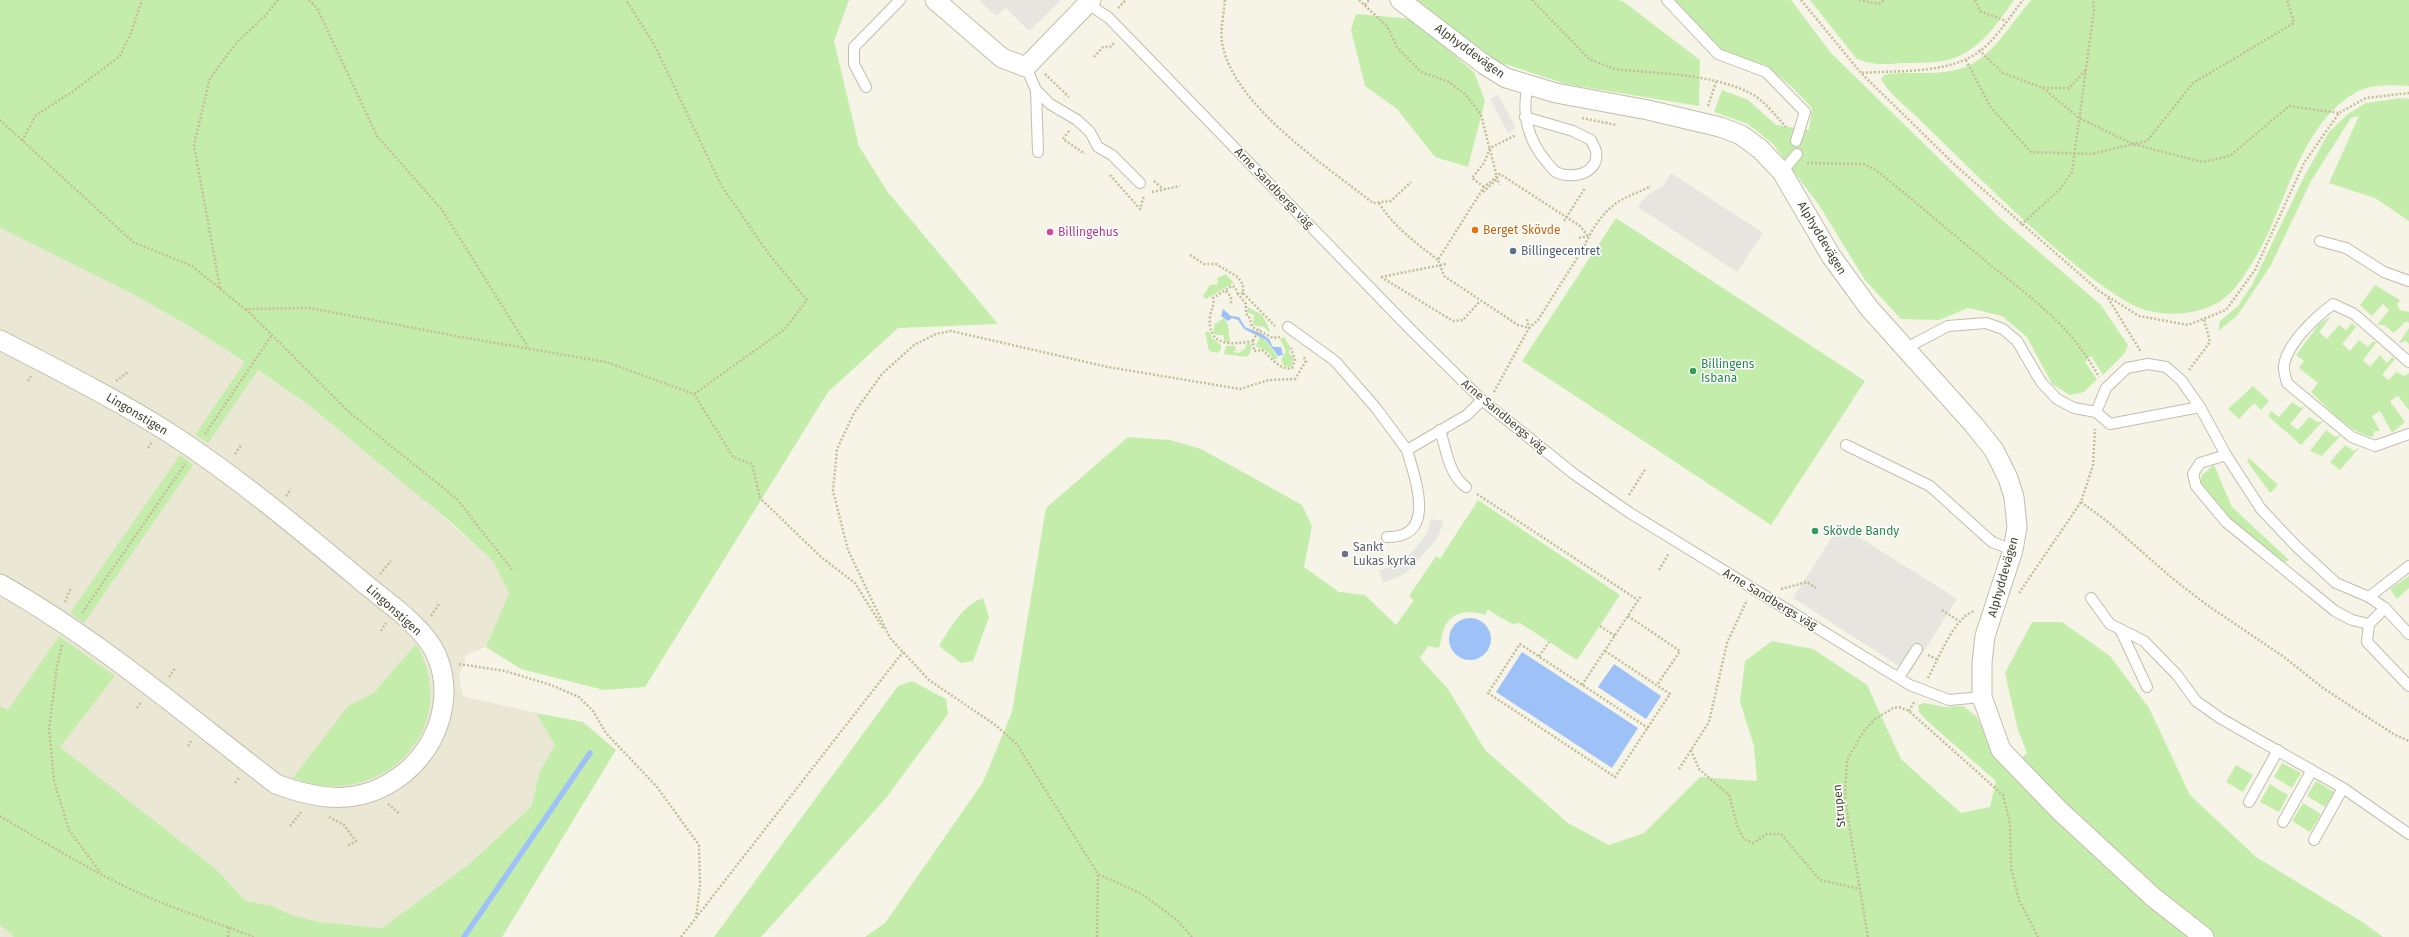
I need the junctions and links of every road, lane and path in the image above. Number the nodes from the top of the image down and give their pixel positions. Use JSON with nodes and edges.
{"nodes":[{"id":1,"x":142,"y":0,"type":"edge"},
{"id":2,"x":278,"y":0,"type":"edge"},
{"id":3,"x":309,"y":0,"type":"edge"},
{"id":4,"x":626,"y":0,"type":"edge"},
{"id":5,"x":900,"y":0,"type":"edge"},
{"id":6,"x":935,"y":0,"type":"edge"},
{"id":7,"x":1225,"y":0,"type":"edge"},
{"id":8,"x":1359,"y":0,"type":"edge"},
{"id":9,"x":1370,"y":0,"type":"edge"},
{"id":10,"x":1400,"y":0,"type":"edge"},
{"id":11,"x":1532,"y":0,"type":"edge"},
{"id":12,"x":1667,"y":0,"type":"edge"},
{"id":13,"x":1801,"y":0,"type":"edge"},
{"id":14,"x":1859,"y":0,"type":"edge"},
{"id":15,"x":1884,"y":0,"type":"edge"},
{"id":16,"x":1975,"y":0,"type":"edge"},
{"id":17,"x":2023,"y":0,"type":"edge"},
{"id":18,"x":2093,"y":0,"type":"edge"},
{"id":19,"x":2287,"y":0,"type":"edge"},
{"id":20,"x":1089,"y":2,"type":"edge"},
{"id":21,"x":1365,"y":5,"type":"junction"},
{"id":22,"x":2006,"y":21,"type":"junction"},
{"id":23,"x":1124,"y":33,"type":"junction"},
{"id":24,"x":1979,"y":50,"type":"junction"},
{"id":25,"x":1094,"y":57,"type":"dead end"},
{"id":26,"x":1966,"y":60,"type":"junction"},
{"id":27,"x":1026,"y":67,"type":"junction"},
{"id":28,"x":2087,"y":68,"type":"junction"},
{"id":29,"x":1861,"y":73,"type":"junction"},
{"id":30,"x":1528,"y":86,"type":"junction"},
{"id":31,"x":866,"y":87,"type":"dead end"},
{"id":32,"x":2042,"y":88,"type":"junction"},
{"id":33,"x":1036,"y":90,"type":"junction"},
{"id":34,"x":2409,"y":93,"type":"edge"},
{"id":35,"x":2339,"y":113,"type":"junction"},
{"id":36,"x":1525,"y":116,"type":"junction"},
{"id":37,"x":2079,"y":118,"type":"junction"},
{"id":38,"x":0,"y":120,"type":"edge"},
{"id":39,"x":1529,"y":128,"type":"junction"},
{"id":40,"x":22,"y":141,"type":"junction"},
{"id":41,"x":1796,"y":141,"type":"joint"},
{"id":42,"x":2132,"y":144,"type":"junction"},
{"id":43,"x":1490,"y":148,"type":"junction"},
{"id":44,"x":1038,"y":152,"type":"dead end"},
{"id":45,"x":1797,"y":154,"type":"joint"},
{"id":46,"x":2074,"y":154,"type":"junction"},
{"id":47,"x":1782,"y":172,"type":"junction"},
{"id":48,"x":1497,"y":179,"type":"junction"},
{"id":49,"x":1411,"y":182,"type":"dead end"},
{"id":50,"x":1140,"y":183,"type":"dead end"},
{"id":51,"x":1499,"y":185,"type":"dead end"},
{"id":52,"x":1180,"y":186,"type":"dead end"},
{"id":53,"x":1651,"y":186,"type":"dead end"},
{"id":54,"x":1484,"y":187,"type":"junction"},
{"id":55,"x":1586,"y":187,"type":"dead end"},
{"id":56,"x":1145,"y":193,"type":"dead end"},
{"id":57,"x":1379,"y":203,"type":"junction"},
{"id":58,"x":1564,"y":221,"type":"dead end"},
{"id":59,"x":2021,"y":225,"type":"junction"},
{"id":60,"x":1588,"y":236,"type":"junction"},
{"id":61,"x":1579,"y":238,"type":"dead end"},
{"id":62,"x":2320,"y":241,"type":"dead end"},
{"id":63,"x":1190,"y":255,"type":"dead end"},
{"id":64,"x":1438,"y":260,"type":"junction"},
{"id":65,"x":1446,"y":264,"type":"dead end"},
{"id":66,"x":1439,"y":266,"type":"junction"},
{"id":67,"x":1393,"y":275,"type":"dead end"},
{"id":68,"x":1381,"y":277,"type":"dead end"},
{"id":69,"x":2409,"y":281,"type":"edge"},
{"id":70,"x":220,"y":289,"type":"junction"},
{"id":71,"x":1226,"y":291,"type":"junction"},
{"id":72,"x":1243,"y":293,"type":"junction"},
{"id":73,"x":1238,"y":294,"type":"junction"},
{"id":74,"x":2107,"y":296,"type":"junction"},
{"id":75,"x":1480,"y":301,"type":"junction"},
{"id":76,"x":1231,"y":304,"type":"dead end"},
{"id":77,"x":245,"y":309,"type":"junction"},
{"id":78,"x":1527,"y":319,"type":"dead end"},
{"id":79,"x":2204,"y":319,"type":"junction"},
{"id":80,"x":1529,"y":328,"type":"junction"},
{"id":81,"x":1259,"y":330,"type":"junction"},
{"id":82,"x":1287,"y":332,"type":"junction"},
{"id":83,"x":272,"y":335,"type":"junction"},
{"id":84,"x":0,"y":340,"type":"edge"},
{"id":85,"x":1253,"y":341,"type":"junction"},
{"id":86,"x":1289,"y":343,"type":"dead end"},
{"id":87,"x":528,"y":347,"type":"junction"},
{"id":88,"x":1906,"y":348,"type":"junction"},
{"id":89,"x":1300,"y":350,"type":"dead end"},
{"id":90,"x":2409,"y":362,"type":"edge"},
{"id":91,"x":2148,"y":364,"type":"junction"},
{"id":92,"x":128,"y":372,"type":"dead end"},
{"id":93,"x":2100,"y":380,"type":"dead end"},
{"id":94,"x":2181,"y":380,"type":"junction"},
{"id":95,"x":111,"y":386,"type":"dead end"},
{"id":96,"x":1495,"y":391,"type":"dead end"},
{"id":97,"x":694,"y":394,"type":"junction"},
{"id":98,"x":1482,"y":400,"type":"junction"},
{"id":99,"x":2200,"y":407,"type":"junction"},
{"id":100,"x":2096,"y":412,"type":"junction"},
{"id":101,"x":1440,"y":430,"type":"junction"},
{"id":102,"x":2409,"y":434,"type":"edge"},
{"id":103,"x":200,"y":441,"type":"dead end"},
{"id":104,"x":242,"y":444,"type":"dead end"},
{"id":105,"x":1846,"y":445,"type":"dead end"},
{"id":106,"x":1407,"y":450,"type":"junction"},
{"id":107,"x":2226,"y":455,"type":"junction"},
{"id":108,"x":189,"y":458,"type":"dead end"},
{"id":109,"x":239,"y":458,"type":"dead end"},
{"id":110,"x":1646,"y":468,"type":"dead end"},
{"id":111,"x":1466,"y":487,"type":"joint"},
{"id":112,"x":1626,"y":499,"type":"dead end"},
{"id":113,"x":2081,"y":502,"type":"junction"},
{"id":114,"x":1387,"y":537,"type":"dead end"},
{"id":115,"x":2013,"y":550,"type":"junction"},
{"id":116,"x":1671,"y":551,"type":"dead end"},
{"id":117,"x":391,"y":561,"type":"dead end"},
{"id":118,"x":2409,"y":566,"type":"edge"},
{"id":119,"x":1659,"y":570,"type":"dead end"},
{"id":120,"x":513,"y":571,"type":"dead end"},
{"id":121,"x":376,"y":579,"type":"dead end"},
{"id":122,"x":0,"y":584,"type":"edge"},
{"id":123,"x":68,"y":588,"type":"dead end"},
{"id":124,"x":1816,"y":588,"type":"dead end"},
{"id":125,"x":1754,"y":589,"type":"junction"},
{"id":126,"x":1777,"y":590,"type":"dead end"},
{"id":127,"x":1641,"y":596,"type":"dead end"},
{"id":128,"x":2369,"y":596,"type":"junction"},
{"id":129,"x":2016,"y":598,"type":"dead end"},
{"id":130,"x":2091,"y":598,"type":"dead end"},
{"id":131,"x":1638,"y":600,"type":"junction"},
{"id":132,"x":63,"y":604,"type":"dead end"},
{"id":133,"x":439,"y":604,"type":"dead end"},
{"id":134,"x":2385,"y":608,"type":"junction"},
{"id":135,"x":1994,"y":609,"type":"junction"},
{"id":136,"x":1942,"y":610,"type":"dead end"},
{"id":137,"x":80,"y":616,"type":"dead end"},
{"id":138,"x":1628,"y":616,"type":"junction"},
{"id":139,"x":432,"y":621,"type":"dead end"},
{"id":140,"x":1959,"y":621,"type":"junction"},
{"id":141,"x":2369,"y":624,"type":"junction"},
{"id":142,"x":1600,"y":626,"type":"dead end"},
{"id":143,"x":2120,"y":629,"type":"junction"},
{"id":144,"x":2409,"y":634,"type":"edge"},
{"id":145,"x":1615,"y":636,"type":"junction"},
{"id":146,"x":66,"y":638,"type":"dead end"},
{"id":147,"x":890,"y":638,"type":"junction"},
{"id":148,"x":1549,"y":642,"type":"dead end"},
{"id":149,"x":1917,"y":649,"type":"dead end"},
{"id":150,"x":1605,"y":651,"type":"junction"},
{"id":151,"x":903,"y":652,"type":"junction"},
{"id":152,"x":1539,"y":656,"type":"junction"},
{"id":153,"x":457,"y":664,"type":"dead end"},
{"id":154,"x":175,"y":668,"type":"dead end"},
{"id":155,"x":1899,"y":677,"type":"junction"},
{"id":156,"x":170,"y":680,"type":"dead end"},
{"id":157,"x":1582,"y":685,"type":"junction"},
{"id":158,"x":1657,"y":685,"type":"junction"},
{"id":159,"x":2409,"y":686,"type":"edge"},
{"id":160,"x":2147,"y":687,"type":"dead end"},
{"id":161,"x":1921,"y":690,"type":"junction"},
{"id":162,"x":1982,"y":697,"type":"junction"},
{"id":163,"x":1909,"y":711,"type":"junction"},
{"id":164,"x":1648,"y":728,"type":"junction"},
{"id":165,"x":2409,"y":741,"type":"edge"},
{"id":166,"x":1691,"y":750,"type":"junction"},
{"id":167,"x":2278,"y":750,"type":"junction"},
{"id":168,"x":1679,"y":769,"type":"dead end"},
{"id":169,"x":2312,"y":770,"type":"junction"},
{"id":170,"x":2343,"y":788,"type":"junction"},
{"id":171,"x":2249,"y":802,"type":"dead end"},
{"id":172,"x":386,"y":803,"type":"dead end"},
{"id":173,"x":306,"y":806,"type":"dead end"},
{"id":174,"x":400,"y":814,"type":"dead end"},
{"id":175,"x":0,"y":816,"type":"edge"},
{"id":176,"x":327,"y":816,"type":"dead end"},
{"id":177,"x":2283,"y":822,"type":"dead end"},
{"id":178,"x":290,"y":826,"type":"dead end"},
{"id":179,"x":2409,"y":834,"type":"edge"},
{"id":180,"x":2314,"y":840,"type":"dead end"},
{"id":181,"x":347,"y":846,"type":"dead end"},
{"id":182,"x":101,"y":873,"type":"junction"},
{"id":183,"x":1098,"y":874,"type":"junction"},
{"id":184,"x":1860,"y":889,"type":"junction"},
{"id":185,"x":696,"y":918,"type":"junction"},
{"id":186,"x":229,"y":927,"type":"junction"},
{"id":187,"x":228,"y":937,"type":"edge"},
{"id":188,"x":254,"y":937,"type":"edge"},
{"id":189,"x":681,"y":937,"type":"edge"},
{"id":190,"x":1097,"y":937,"type":"edge"},
{"id":191,"x":1192,"y":937,"type":"edge"},
{"id":192,"x":1868,"y":937,"type":"edge"},
{"id":193,"x":2038,"y":937,"type":"edge"},
{"id":194,"x":2204,"y":937,"type":"edge"}],
"edges":[{"from":1,"to":40,"type":"path"},
{"from":2,"to":70,"type":"path"},
{"from":3,"to":87,"type":"path"},
{"from":4,"to":97,"type":"path"},
{"from":5,"to":31,"type":"lane"},
{"from":6,"to":27,"type":"street"},
{"from":7,"to":57,"type":"path"},
{"from":8,"to":21,"type":"path"},
{"from":9,"to":21,"type":"path"},
{"from":10,"to":30,"type":"street","name":"Alphyddevägen"},
{"from":11,"to":41,"type":"path"},
{"from":12,"to":41,"type":"lane"},
{"from":13,"to":29,"type":"path"},
{"from":14,"to":15,"type":"path"},
{"from":16,"to":22,"type":"path"},
{"from":17,"to":22,"type":"path"},
{"from":18,"to":28,"type":"path"},
{"from":19,"to":42,"type":"path"},
{"from":20,"to":23,"type":"lane","name":"Arne Sandbergs väg"},
{"from":20,"to":27,"type":"street"},
{"from":21,"to":43,"type":"path"},
{"from":22,"to":24,"type":"path"},
{"from":23,"to":25,"type":"path"},
{"from":23,"to":98,"type":"lane","name":"Arne Sandbergs väg"},
{"from":24,"to":26,"type":"path"},
{"from":24,"to":32,"type":"path"},
{"from":26,"to":29,"type":"path"},
{"from":26,"to":46,"type":"path"},
{"from":27,"to":33,"type":"lane"},
{"from":28,"to":32,"type":"path"},
{"from":28,"to":37,"type":"path"},
{"from":29,"to":59,"type":"path"},
{"from":30,"to":36,"type":"lane"},
{"from":30,"to":47,"type":"street","name":"Alphyddevägen"},
{"from":32,"to":37,"type":"path"},
{"from":33,"to":44,"type":"lane"},
{"from":33,"to":50,"type":"lane"},
{"from":34,"to":35,"type":"path"},
{"from":35,"to":42,"type":"path"},
{"from":35,"to":79,"type":"path"},
{"from":36,"to":39,"type":"lane"},
{"from":36,"to":39,"type":"lane"},
{"from":37,"to":42,"type":"path"},
{"from":37,"to":46,"type":"path"},
{"from":38,"to":40,"type":"path"},
{"from":39,"to":43,"type":"path"},
{"from":40,"to":70,"type":"path"},
{"from":42,"to":46,"type":"path"},
{"from":43,"to":48,"type":"path"},
{"from":43,"to":54,"type":"path"},
{"from":45,"to":47,"type":"lane"},
{"from":45,"to":93,"type":"path"},
{"from":46,"to":59,"type":"path"},
{"from":47,"to":88,"type":"street","name":"Alphyddevägen"},
{"from":48,"to":51,"type":"path"},
{"from":48,"to":66,"type":"path"},
{"from":49,"to":57,"type":"path"},
{"from":52,"to":56,"type":"path"},
{"from":53,"to":60,"type":"path"},
{"from":54,"to":60,"type":"path"},
{"from":54,"to":64,"type":"path"},
{"from":55,"to":58,"type":"path"},
{"from":57,"to":64,"type":"path"},
{"from":59,"to":74,"type":"path"},
{"from":60,"to":61,"type":"path"},
{"from":60,"to":80,"type":"path"},
{"from":62,"to":69,"type":"lane"},
{"from":63,"to":72,"type":"path"},
{"from":64,"to":75,"type":"path"},
{"from":65,"to":66,"type":"path"},
{"from":66,"to":67,"type":"path"},
{"from":68,"to":75,"type":"path"},
{"from":70,"to":77,"type":"path"},
{"from":71,"to":73,"type":"path"},
{"from":71,"to":76,"type":"path"},
{"from":71,"to":85,"type":"path"},
{"from":72,"to":73,"type":"path"},
{"from":72,"to":82,"type":"path"},
{"from":73,"to":81,"type":"path"},
{"from":74,"to":79,"type":"path"},
{"from":74,"to":91,"type":"path"},
{"from":75,"to":80,"type":"path"},
{"from":77,"to":83,"type":"path"},
{"from":77,"to":87,"type":"path"},
{"from":78,"to":80,"type":"path"},
{"from":79,"to":94,"type":"path"},
{"from":80,"to":96,"type":"path"},
{"from":81,"to":82,"type":"path"},
{"from":81,"to":85,"type":"path"},
{"from":82,"to":106,"type":"lane"},
{"from":83,"to":103,"type":"path"},
{"from":83,"to":120,"type":"path"},
{"from":84,"to":122,"type":"street","name":"Lingonstigen"},
{"from":85,"to":86,"type":"path"},
{"from":87,"to":97,"type":"path"},
{"from":88,"to":100,"type":"lane"},
{"from":88,"to":115,"type":"street","name":"Alphyddevägen"},
{"from":89,"to":147,"type":"path"},
{"from":90,"to":102,"type":"lane"},
{"from":91,"to":94,"type":"lane"},
{"from":91,"to":100,"type":"lane"},
{"from":92,"to":95,"type":"path"},
{"from":94,"to":99,"type":"lane"},
{"from":97,"to":147,"type":"path"},
{"from":98,"to":101,"type":"lane"},
{"from":98,"to":125,"type":"lane","name":"Arne Sandbergs väg"},
{"from":99,"to":100,"type":"lane"},
{"from":99,"to":107,"type":"lane"},
{"from":100,"to":113,"type":"path"},
{"from":101,"to":106,"type":"lane"},
{"from":101,"to":111,"type":"lane"},
{"from":104,"to":109,"type":"path"},
{"from":105,"to":115,"type":"lane"},
{"from":106,"to":114,"type":"lane"},
{"from":107,"to":128,"type":"lane"},
{"from":107,"to":141,"type":"lane"},
{"from":108,"to":137,"type":"path"},
{"from":110,"to":112,"type":"path"},
{"from":111,"to":131,"type":"path"},
{"from":113,"to":129,"type":"path"},
{"from":113,"to":165,"type":"path"},
{"from":115,"to":135,"type":"street","name":"Alphyddevägen"},
{"from":116,"to":119,"type":"path"},
{"from":117,"to":121,"type":"path"},
{"from":118,"to":128,"type":"lane"},
{"from":123,"to":132,"type":"path"},
{"from":124,"to":126,"type":"path"},
{"from":125,"to":155,"type":"lane","name":"Arne Sandbergs väg"},
{"from":125,"to":166,"type":"path"},
{"from":127,"to":131,"type":"path"},
{"from":128,"to":134,"type":"lane"},
{"from":130,"to":143,"type":"lane"},
{"from":131,"to":138,"type":"path"},
{"from":133,"to":139,"type":"path"},
{"from":134,"to":141,"type":"lane"},
{"from":134,"to":144,"type":"lane"},
{"from":135,"to":140,"type":"path"},
{"from":135,"to":162,"type":"street","name":"Alphyddevägen"},
{"from":136,"to":140,"type":"path"},
{"from":138,"to":145,"type":"path"},
{"from":138,"to":158,"type":"path"},
{"from":140,"to":161,"type":"path"},
{"from":141,"to":159,"type":"lane"},
{"from":142,"to":145,"type":"path"},
{"from":143,"to":160,"type":"lane"},
{"from":143,"to":167,"type":"lane"},
{"from":145,"to":150,"type":"path"},
{"from":146,"to":182,"type":"path"},
{"from":147,"to":151,"type":"path"},
{"from":148,"to":152,"type":"path"},
{"from":149,"to":155,"type":"lane"},
{"from":150,"to":157,"type":"path"},
{"from":150,"to":158,"type":"path"},
{"from":151,"to":183,"type":"path"},
{"from":151,"to":185,"type":"path"},
{"from":152,"to":157,"type":"path"},
{"from":152,"to":164,"type":"path"},
{"from":153,"to":185,"type":"path"},
{"from":154,"to":156,"type":"path"},
{"from":155,"to":161,"type":"lane","name":"Arne Sandbergs väg"},
{"from":157,"to":164,"type":"path"},
{"from":158,"to":164,"type":"path"},
{"from":161,"to":162,"type":"lane","name":"Arne Sandbergs väg"},
{"from":161,"to":163,"type":"path"},
{"from":162,"to":194,"type":"street","name":"Alphyddevägen"},
{"from":163,"to":184,"type":"path","name":"Strupen"},
{"from":163,"to":193,"type":"path"},
{"from":166,"to":168,"type":"path"},
{"from":166,"to":184,"type":"path"},
{"from":167,"to":169,"type":"lane"},
{"from":167,"to":171,"type":"lane"},
{"from":169,"to":170,"type":"lane"},
{"from":169,"to":177,"type":"lane"},
{"from":170,"to":179,"type":"lane"},
{"from":170,"to":180,"type":"lane"},
{"from":172,"to":174,"type":"path"},
{"from":173,"to":178,"type":"path"},
{"from":175,"to":182,"type":"path"},
{"from":176,"to":181,"type":"path"},
{"from":182,"to":186,"type":"path"},
{"from":183,"to":190,"type":"path"},
{"from":183,"to":191,"type":"path"},
{"from":184,"to":192,"type":"path","name":"Strupen"},
{"from":185,"to":189,"type":"path"},
{"from":186,"to":187,"type":"path"},
{"from":186,"to":188,"type":"path"}]}
